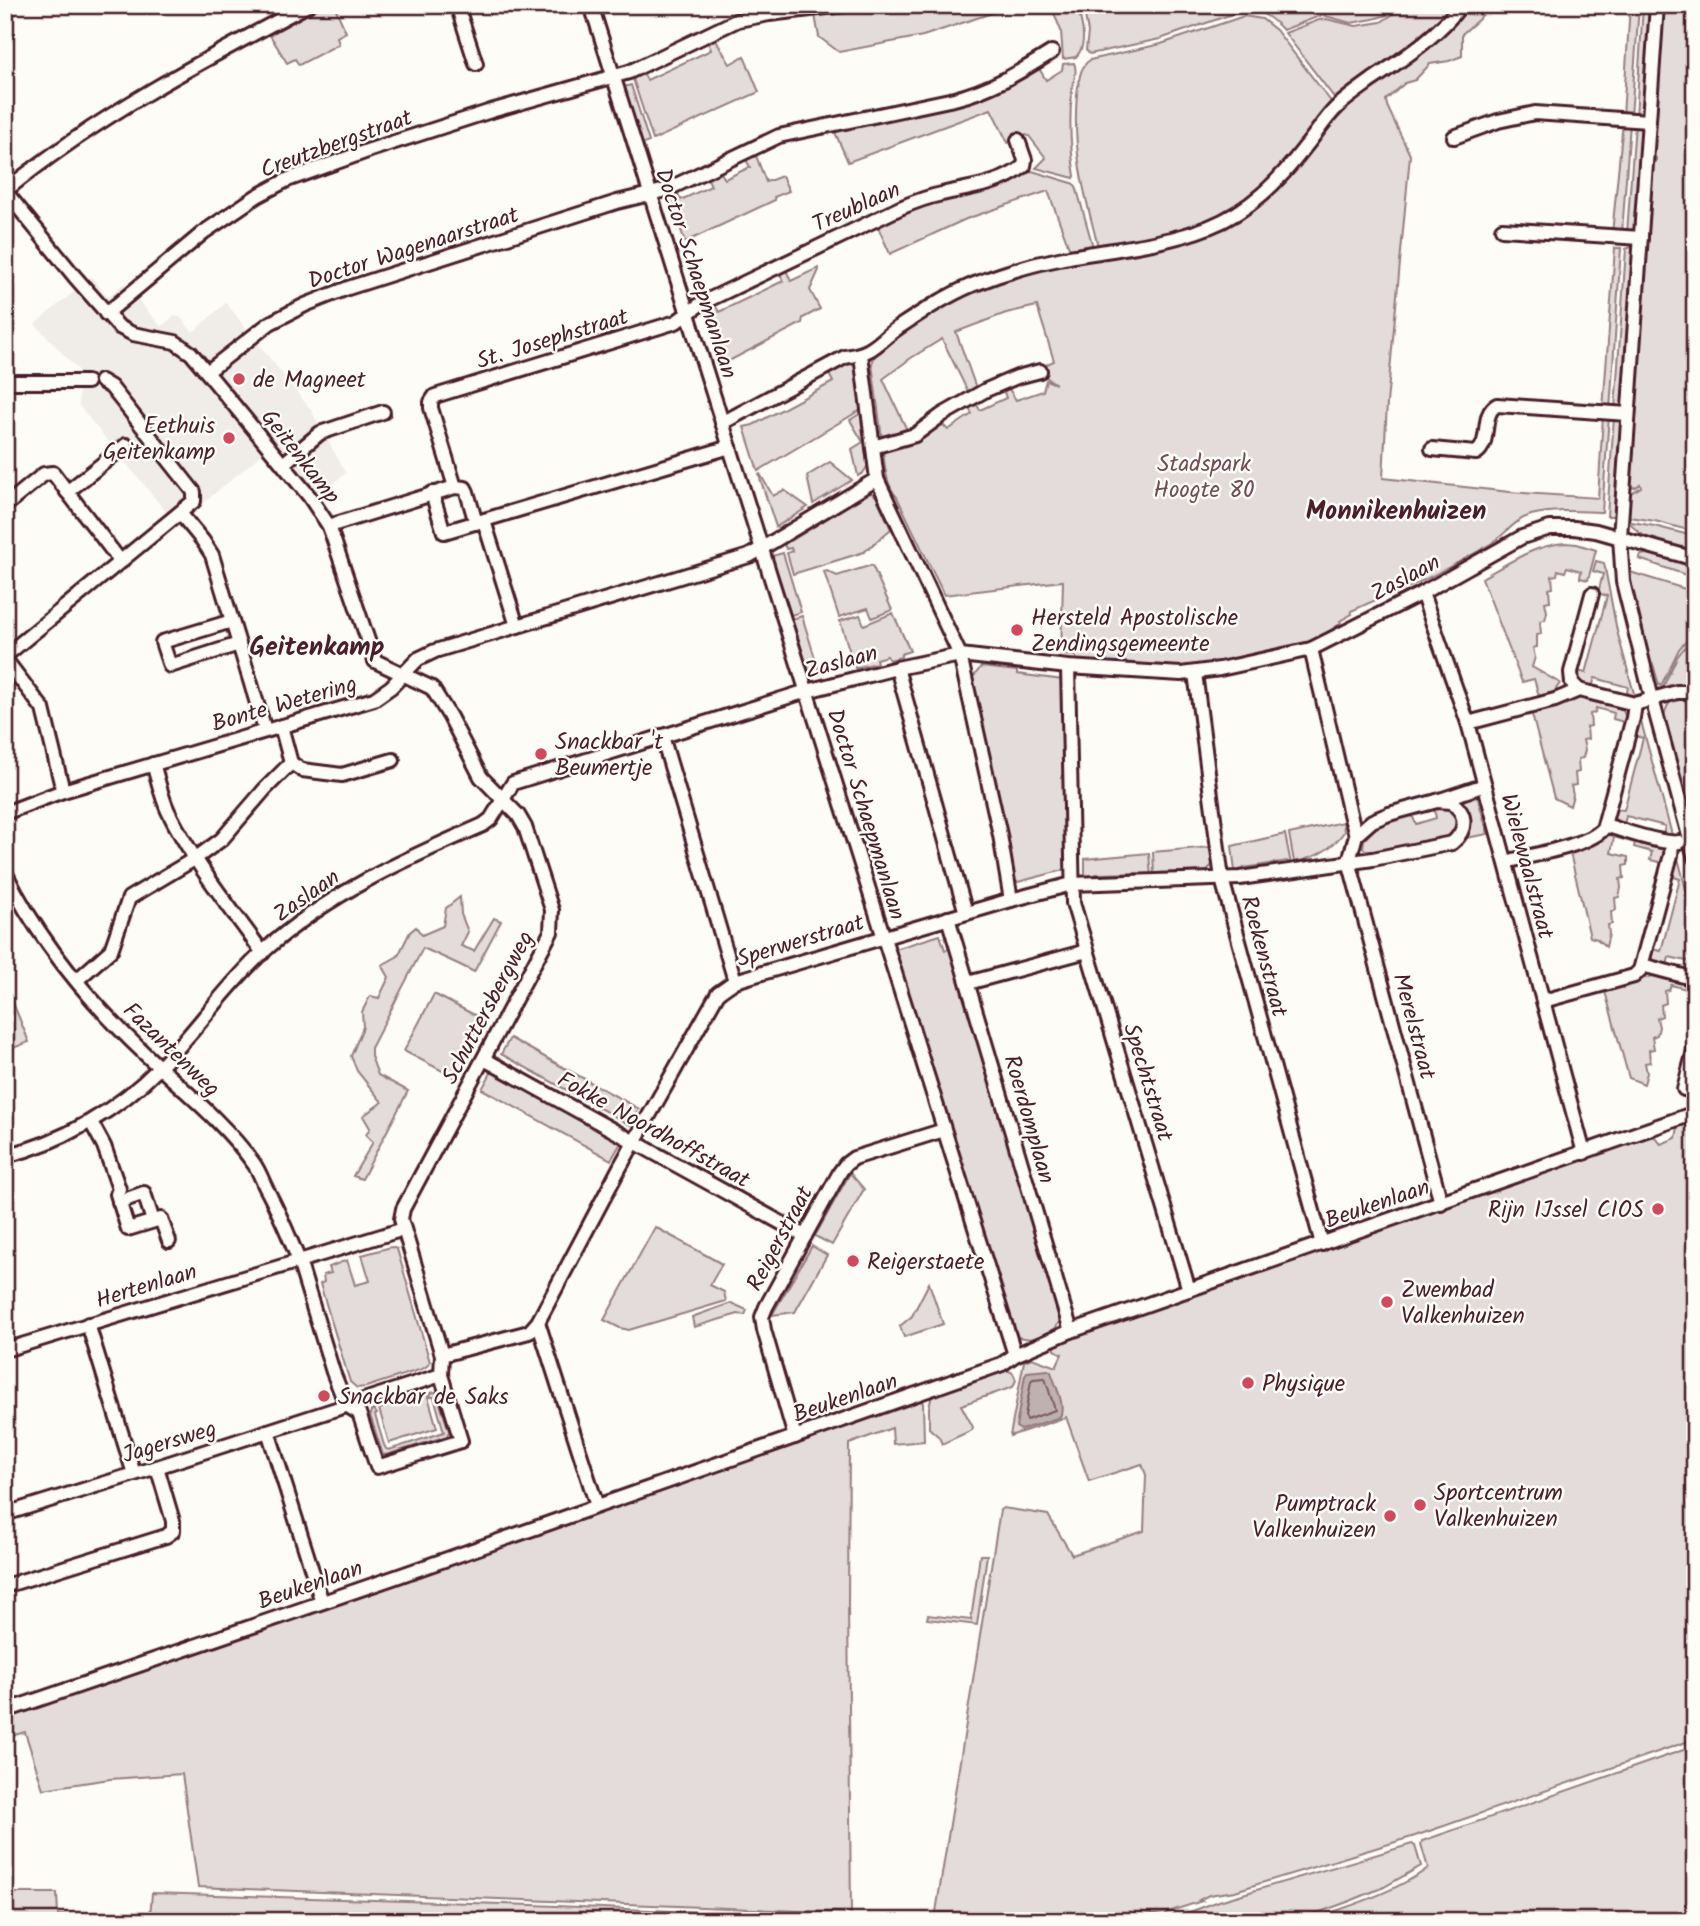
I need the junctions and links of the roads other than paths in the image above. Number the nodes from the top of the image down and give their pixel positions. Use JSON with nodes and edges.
{"nodes":[{"id":1,"x":308,"y":5,"type":"edge"},
{"id":2,"x":457,"y":5,"type":"edge"},
{"id":3,"x":591,"y":5,"type":"edge"},
{"id":4,"x":844,"y":5,"type":"edge"},
{"id":5,"x":1461,"y":5,"type":"edge"},
{"id":6,"x":1657,"y":5,"type":"edge"},
{"id":7,"x":1052,"y":52,"type":"dead end"},
{"id":8,"x":475,"y":64,"type":"dead end"},
{"id":9,"x":613,"y":76,"type":"junction"},
{"id":10,"x":1648,"y":121,"type":"junction"},
{"id":11,"x":1454,"y":136,"type":"dead end"},
{"id":12,"x":1018,"y":140,"type":"dead end"},
{"id":13,"x":5,"y":191,"type":"edge"},
{"id":14,"x":649,"y":194,"type":"junction"},
{"id":15,"x":1502,"y":229,"type":"dead end"},
{"id":16,"x":1641,"y":238,"type":"junction"},
{"id":17,"x":106,"y":314,"type":"junction"},
{"id":18,"x":687,"y":314,"type":"junction"},
{"id":19,"x":861,"y":355,"type":"junction"},
{"id":20,"x":1040,"y":371,"type":"dead end"},
{"id":21,"x":207,"y":372,"type":"junction"},
{"id":22,"x":5,"y":382,"type":"edge"},
{"id":23,"x":87,"y":382,"type":"dead end"},
{"id":24,"x":106,"y":384,"type":"dead end"},
{"id":25,"x":383,"y":412,"type":"dead end"},
{"id":26,"x":1628,"y":414,"type":"junction"},
{"id":27,"x":722,"y":423,"type":"junction"},
{"id":28,"x":126,"y":445,"type":"dead end"},
{"id":29,"x":730,"y":447,"type":"junction"},
{"id":30,"x":873,"y":447,"type":"junction"},
{"id":31,"x":1432,"y":449,"type":"dead end"},
{"id":32,"x":283,"y":464,"type":"junction"},
{"id":33,"x":877,"y":479,"type":"junction"},
{"id":34,"x":456,"y":487,"type":"junction"},
{"id":35,"x":67,"y":492,"type":"junction"},
{"id":36,"x":432,"y":494,"type":"junction"},
{"id":37,"x":5,"y":506,"type":"edge"},
{"id":38,"x":180,"y":513,"type":"junction"},
{"id":39,"x":480,"y":522,"type":"junction"},
{"id":40,"x":329,"y":526,"type":"junction"},
{"id":41,"x":1619,"y":537,"type":"junction"},
{"id":42,"x":762,"y":548,"type":"junction"},
{"id":43,"x":1695,"y":559,"type":"edge"},
{"id":44,"x":121,"y":562,"type":"junction"},
{"id":45,"x":1422,"y":593,"type":"junction"},
{"id":46,"x":1592,"y":594,"type":"dead end"},
{"id":47,"x":232,"y":621,"type":"junction"},
{"id":48,"x":517,"y":626,"type":"junction"},
{"id":49,"x":239,"y":644,"type":"junction"},
{"id":50,"x":1311,"y":649,"type":"junction"},
{"id":51,"x":960,"y":655,"type":"junction"},
{"id":52,"x":5,"y":658,"type":"edge"},
{"id":53,"x":1068,"y":667,"type":"junction"},
{"id":54,"x":897,"y":668,"type":"junction"},
{"id":55,"x":1195,"y":673,"type":"junction"},
{"id":56,"x":403,"y":675,"type":"junction"},
{"id":57,"x":1579,"y":690,"type":"junction"},
{"id":58,"x":807,"y":691,"type":"junction"},
{"id":59,"x":1695,"y":692,"type":"edge"},
{"id":60,"x":1652,"y":699,"type":"junction"},
{"id":61,"x":1635,"y":704,"type":"junction"},
{"id":62,"x":1468,"y":723,"type":"junction"},
{"id":63,"x":281,"y":726,"type":"junction"},
{"id":64,"x":265,"y":730,"type":"junction"},
{"id":65,"x":662,"y":736,"type":"junction"},
{"id":66,"x":393,"y":760,"type":"dead end"},
{"id":67,"x":292,"y":763,"type":"junction"},
{"id":68,"x":153,"y":764,"type":"junction"},
{"id":69,"x":1485,"y":785,"type":"junction"},
{"id":70,"x":63,"y":791,"type":"junction"},
{"id":71,"x":503,"y":801,"type":"junction"},
{"id":72,"x":1437,"y":801,"type":"junction"},
{"id":73,"x":5,"y":813,"type":"edge"},
{"id":74,"x":1605,"y":825,"type":"junction"},
{"id":75,"x":1356,"y":835,"type":"junction"},
{"id":76,"x":1689,"y":837,"type":"junction"},
{"id":77,"x":1672,"y":843,"type":"junction"},
{"id":78,"x":196,"y":858,"type":"junction"},
{"id":79,"x":1695,"y":858,"type":"edge"},
{"id":80,"x":1349,"y":861,"type":"junction"},
{"id":81,"x":1506,"y":862,"type":"junction"},
{"id":82,"x":5,"y":872,"type":"edge"},
{"id":83,"x":1223,"y":879,"type":"junction"},
{"id":84,"x":1072,"y":884,"type":"junction"},
{"id":85,"x":1011,"y":900,"type":"junction"},
{"id":86,"x":966,"y":913,"type":"junction"},
{"id":87,"x":948,"y":918,"type":"junction"},
{"id":88,"x":884,"y":937,"type":"junction"},
{"id":89,"x":1087,"y":951,"type":"junction"},
{"id":90,"x":263,"y":953,"type":"junction"},
{"id":91,"x":1642,"y":965,"type":"junction"},
{"id":92,"x":1695,"y":979,"type":"edge"},
{"id":93,"x":77,"y":980,"type":"junction"},
{"id":94,"x":735,"y":981,"type":"junction"},
{"id":95,"x":968,"y":983,"type":"junction"},
{"id":96,"x":1543,"y":1000,"type":"junction"},
{"id":97,"x":1695,"y":1047,"type":"edge"},
{"id":98,"x":484,"y":1059,"type":"junction"},
{"id":99,"x":160,"y":1068,"type":"junction"},
{"id":100,"x":1684,"y":1089,"type":"dead end"},
{"id":101,"x":1695,"y":1113,"type":"edge"},
{"id":102,"x":91,"y":1122,"type":"junction"},
{"id":103,"x":944,"y":1130,"type":"junction"},
{"id":104,"x":635,"y":1141,"type":"junction"},
{"id":105,"x":1584,"y":1153,"type":"junction"},
{"id":106,"x":5,"y":1156,"type":"edge"},
{"id":107,"x":119,"y":1202,"type":"junction"},
{"id":108,"x":1441,"y":1203,"type":"junction"},
{"id":109,"x":153,"y":1221,"type":"junction"},
{"id":110,"x":404,"y":1229,"type":"junction"},
{"id":111,"x":805,"y":1236,"type":"junction"},
{"id":112,"x":169,"y":1241,"type":"dead end"},
{"id":113,"x":1322,"y":1244,"type":"junction"},
{"id":114,"x":299,"y":1261,"type":"junction"},
{"id":115,"x":1189,"y":1290,"type":"junction"},
{"id":116,"x":538,"y":1322,"type":"junction"},
{"id":117,"x":88,"y":1324,"type":"junction"},
{"id":118,"x":1072,"y":1331,"type":"junction"},
{"id":119,"x":5,"y":1349,"type":"edge"},
{"id":120,"x":442,"y":1355,"type":"junction"},
{"id":121,"x":1015,"y":1355,"type":"junction"},
{"id":122,"x":441,"y":1375,"type":"junction"},
{"id":123,"x":345,"y":1405,"type":"junction"},
{"id":124,"x":268,"y":1431,"type":"junction"},
{"id":125,"x":795,"y":1437,"type":"junction"},
{"id":126,"x":157,"y":1467,"type":"junction"},
{"id":127,"x":134,"y":1474,"type":"junction"},
{"id":128,"x":597,"y":1506,"type":"junction"},
{"id":129,"x":5,"y":1514,"type":"edge"},
{"id":130,"x":5,"y":1586,"type":"edge"},
{"id":131,"x":322,"y":1602,"type":"junction"},
{"id":132,"x":5,"y":1711,"type":"edge"}],
"edges":[{"from":1,"to":13,"type":"street"},
{"from":2,"to":8,"type":"street"},
{"from":3,"to":9,"type":"street","name":"Doctor Schaepmanlaan"},
{"from":4,"to":9,"type":"street","name":"Creutzbergstraat"},
{"from":5,"to":19,"type":"street"},
{"from":6,"to":10,"type":"street"},
{"from":7,"to":14,"type":"street","name":"Doctor Wagenaarstraat"},
{"from":9,"to":14,"type":"street","name":"Doctor Schaepmanlaan"},
{"from":9,"to":17,"type":"street","name":"Creutzbergstraat"},
{"from":10,"to":11,"type":"street"},
{"from":10,"to":16,"type":"street"},
{"from":12,"to":18,"type":"street","name":"Treublaan"},
{"from":13,"to":17,"type":"street","name":"Geitenkamp"},
{"from":14,"to":18,"type":"street","name":"Doctor Schaepmanlaan"},
{"from":14,"to":21,"type":"street","name":"Doctor Wagenaarstraat"},
{"from":15,"to":16,"type":"street"},
{"from":16,"to":26,"type":"street"},
{"from":17,"to":21,"type":"street","name":"Geitenkamp"},
{"from":18,"to":27,"type":"street","name":"Doctor Schaepmanlaan"},
{"from":18,"to":34,"type":"street","name":"St. Josephstraat"},
{"from":19,"to":27,"type":"street"},
{"from":19,"to":30,"type":"street"},
{"from":20,"to":30,"type":"street"},
{"from":21,"to":32,"type":"street","name":"Geitenkamp"},
{"from":22,"to":23,"type":"street"},
{"from":24,"to":38,"type":"street"},
{"from":25,"to":32,"type":"street"},
{"from":26,"to":31,"type":"street"},
{"from":26,"to":41,"type":"street"},
{"from":27,"to":29,"type":"street","name":"Doctor Schaepmanlaan"},
{"from":28,"to":35,"type":"street"},
{"from":29,"to":39,"type":"street"},
{"from":29,"to":42,"type":"street","name":"Doctor Schaepmanlaan"},
{"from":30,"to":33,"type":"street"},
{"from":32,"to":40,"type":"street","name":"Geitenkamp"},
{"from":33,"to":42,"type":"street","name":"Bonte Wetering"},
{"from":33,"to":51,"type":"street"},
{"from":34,"to":36,"type":"street"},
{"from":34,"to":39,"type":"street"},
{"from":35,"to":37,"type":"street"},
{"from":35,"to":44,"type":"street"},
{"from":36,"to":39,"type":"street"},
{"from":36,"to":40,"type":"street"},
{"from":38,"to":44,"type":"street"},
{"from":38,"to":47,"type":"street"},
{"from":39,"to":48,"type":"street"},
{"from":40,"to":56,"type":"street","name":"Geitenkamp"},
{"from":41,"to":43,"type":"street","name":"Zaslaan"},
{"from":41,"to":45,"type":"street","name":"Zaslaan"},
{"from":41,"to":60,"type":"street"},
{"from":42,"to":48,"type":"street","name":"Bonte Wetering"},
{"from":42,"to":58,"type":"street","name":"Doctor Schaepmanlaan"},
{"from":44,"to":52,"type":"street"},
{"from":45,"to":50,"type":"street","name":"Zaslaan"},
{"from":45,"to":62,"type":"street","name":"Wielewaalstraat"},
{"from":46,"to":57,"type":"street"},
{"from":47,"to":49,"type":"street"},
{"from":47,"to":49,"type":"street"},
{"from":48,"to":56,"type":"street","name":"Bonte Wetering"},
{"from":49,"to":64,"type":"street"},
{"from":50,"to":55,"type":"street","name":"Zaslaan"},
{"from":50,"to":75,"type":"street"},
{"from":51,"to":53,"type":"street","name":"Zaslaan"},
{"from":51,"to":54,"type":"street","name":"Zaslaan"},
{"from":51,"to":85,"type":"street"},
{"from":52,"to":70,"type":"street"},
{"from":53,"to":55,"type":"street","name":"Zaslaan"},
{"from":53,"to":84,"type":"street","name":"Spechtstraat"},
{"from":54,"to":58,"type":"street","name":"Zaslaan"},
{"from":54,"to":86,"type":"street"},
{"from":55,"to":83,"type":"street","name":"Roekenstraat"},
{"from":56,"to":63,"type":"street","name":"Bonte Wetering"},
{"from":56,"to":71,"type":"street","name":"Schuttersbergweg"},
{"from":57,"to":61,"type":"street"},
{"from":57,"to":62,"type":"street"},
{"from":58,"to":65,"type":"street","name":"Zaslaan"},
{"from":58,"to":88,"type":"street","name":"Doctor Schaepmanlaan"},
{"from":59,"to":60,"type":"street"},
{"from":60,"to":61,"type":"street"},
{"from":60,"to":76,"type":"street"},
{"from":61,"to":74,"type":"street"},
{"from":62,"to":69,"type":"street","name":"Wielewaalstraat"},
{"from":63,"to":64,"type":"street","name":"Bonte Wetering"},
{"from":63,"to":67,"type":"street"},
{"from":64,"to":68,"type":"street","name":"Bonte Wetering"},
{"from":65,"to":71,"type":"street","name":"Zaslaan"},
{"from":65,"to":94,"type":"street"},
{"from":66,"to":67,"type":"street"},
{"from":67,"to":78,"type":"street"},
{"from":68,"to":70,"type":"street","name":"Bonte Wetering"},
{"from":68,"to":78,"type":"street"},
{"from":69,"to":72,"type":"street"},
{"from":69,"to":81,"type":"street","name":"Wielewaalstraat"},
{"from":70,"to":73,"type":"street","name":"Bonte Wetering"},
{"from":71,"to":90,"type":"street","name":"Zaslaan"},
{"from":71,"to":98,"type":"street","name":"Schuttersbergweg"},
{"from":72,"to":75,"type":"street"},
{"from":72,"to":80,"type":"street","name":"Sperwerstraat"},
{"from":74,"to":77,"type":"street"},
{"from":74,"to":81,"type":"street"},
{"from":75,"to":80,"type":"street"},
{"from":76,"to":77,"type":"street"},
{"from":76,"to":79,"type":"street"},
{"from":77,"to":91,"type":"street"},
{"from":78,"to":90,"type":"street"},
{"from":78,"to":93,"type":"street"},
{"from":80,"to":83,"type":"street","name":"Sperwerstraat"},
{"from":80,"to":108,"type":"street","name":"Merelstraat"},
{"from":81,"to":96,"type":"street","name":"Wielewaalstraat"},
{"from":82,"to":93,"type":"street","name":"Fazantenweg"},
{"from":83,"to":84,"type":"street","name":"Sperwerstraat"},
{"from":83,"to":113,"type":"street","name":"Roekenstraat"},
{"from":84,"to":85,"type":"street","name":"Sperwerstraat"},
{"from":84,"to":89,"type":"street","name":"Spechtstraat"},
{"from":85,"to":86,"type":"street","name":"Sperwerstraat"},
{"from":86,"to":87,"type":"street","name":"Sperwerstraat"},
{"from":87,"to":88,"type":"street","name":"Sperwerstraat"},
{"from":87,"to":95,"type":"street","name":"Roerdomplaan"},
{"from":88,"to":94,"type":"street","name":"Sperwerstraat"},
{"from":88,"to":103,"type":"street","name":"Doctor Schaepmanlaan"},
{"from":89,"to":95,"type":"street"},
{"from":89,"to":115,"type":"street","name":"Spechtstraat"},
{"from":90,"to":99,"type":"street","name":"Zaslaan"},
{"from":91,"to":92,"type":"street"},
{"from":91,"to":96,"type":"street"},
{"from":93,"to":99,"type":"street","name":"Fazantenweg"},
{"from":94,"to":104,"type":"street","name":"Sperwerstraat"},
{"from":95,"to":118,"type":"street","name":"Roerdomplaan"},
{"from":96,"to":105,"type":"street","name":"Wielewaalstraat"},
{"from":97,"to":100,"type":"street"},
{"from":98,"to":104,"type":"street","name":"Fokke Noordhoffstraat"},
{"from":98,"to":110,"type":"street","name":"Schuttersbergweg"},
{"from":99,"to":102,"type":"street","name":"Zaslaan"},
{"from":99,"to":114,"type":"street","name":"Fazantenweg"},
{"from":101,"to":105,"type":"street","name":"Beukenlaan"},
{"from":102,"to":106,"type":"street","name":"Zaslaan"},
{"from":102,"to":107,"type":"street"},
{"from":103,"to":111,"type":"street","name":"Reigerstraat"},
{"from":103,"to":121,"type":"street","name":"Doctor Schaepmanlaan"},
{"from":104,"to":111,"type":"street","name":"Fokke Noordhoffstraat"},
{"from":104,"to":116,"type":"street","name":"Sperwerstraat"},
{"from":105,"to":108,"type":"street","name":"Beukenlaan"},
{"from":107,"to":109,"type":"street"},
{"from":107,"to":109,"type":"street"},
{"from":108,"to":113,"type":"street","name":"Beukenlaan"},
{"from":109,"to":112,"type":"street"},
{"from":110,"to":114,"type":"street","name":"Hertenlaan"},
{"from":110,"to":120,"type":"street"},
{"from":111,"to":125,"type":"street","name":"Reigerstraat"},
{"from":113,"to":115,"type":"street","name":"Beukenlaan"},
{"from":114,"to":117,"type":"street","name":"Hertenlaan"},
{"from":114,"to":123,"type":"street","name":"Fazantenweg"},
{"from":115,"to":118,"type":"street","name":"Beukenlaan"},
{"from":116,"to":120,"type":"street"},
{"from":116,"to":128,"type":"street"},
{"from":117,"to":119,"type":"street","name":"Hertenlaan"},
{"from":117,"to":127,"type":"street"},
{"from":118,"to":121,"type":"street","name":"Beukenlaan"},
{"from":120,"to":122,"type":"street"},
{"from":121,"to":125,"type":"street","name":"Beukenlaan"},
{"from":122,"to":123,"type":"street","name":"Jagersweg"},
{"from":122,"to":123,"type":"street","name":"Fazantenweg"},
{"from":123,"to":124,"type":"street","name":"Jagersweg"},
{"from":124,"to":126,"type":"street","name":"Jagersweg"},
{"from":124,"to":131,"type":"street"},
{"from":125,"to":128,"type":"street","name":"Beukenlaan"},
{"from":126,"to":127,"type":"street","name":"Jagersweg"},
{"from":126,"to":130,"type":"street"},
{"from":127,"to":129,"type":"street","name":"Jagersweg"},
{"from":128,"to":131,"type":"street","name":"Beukenlaan"},
{"from":131,"to":132,"type":"street","name":"Beukenlaan"}]}
